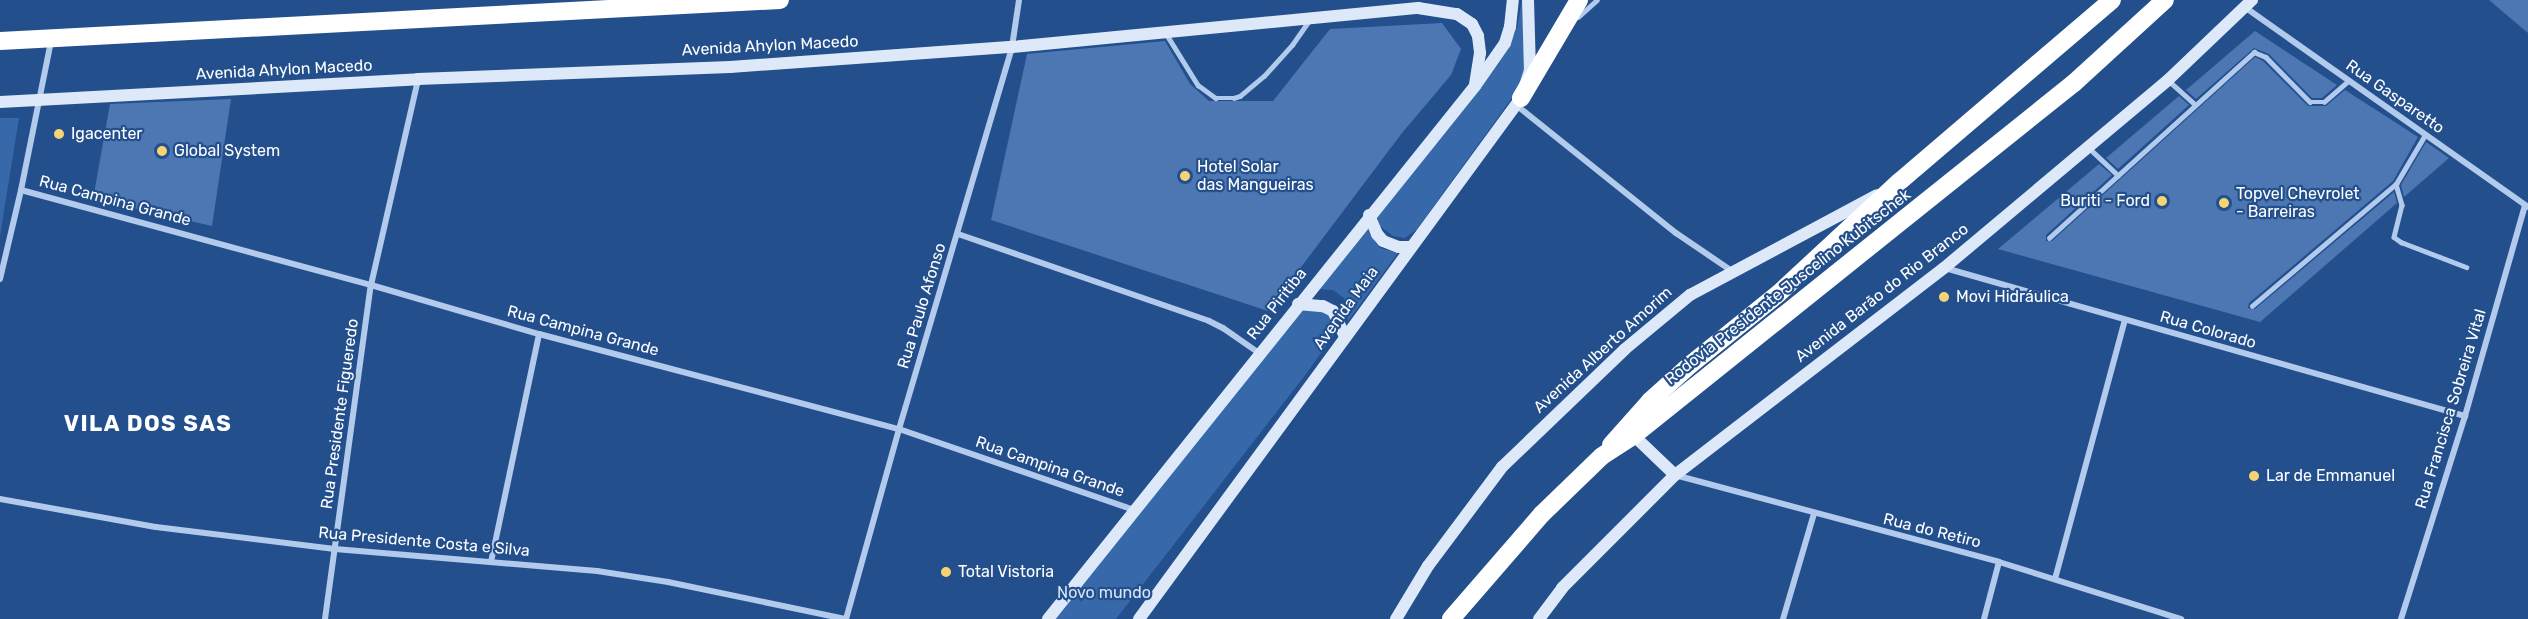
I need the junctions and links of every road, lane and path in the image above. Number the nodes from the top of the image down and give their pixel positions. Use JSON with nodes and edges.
{"nodes":[{"id":1,"x":780,"y":0,"type":"edge"},
{"id":2,"x":1019,"y":0,"type":"edge"},
{"id":3,"x":1513,"y":0,"type":"edge"},
{"id":4,"x":1528,"y":0,"type":"edge"},
{"id":5,"x":1579,"y":0,"type":"edge"},
{"id":6,"x":1597,"y":0,"type":"edge"},
{"id":7,"x":2112,"y":0,"type":"edge"},
{"id":8,"x":2165,"y":0,"type":"edge"},
{"id":9,"x":759,"y":1,"type":"edge"},
{"id":10,"x":2249,"y":4,"type":"edge"},
{"id":11,"x":1309,"y":20,"type":"junction"},
{"id":12,"x":1166,"y":32,"type":"junction"},
{"id":13,"x":1556,"y":36,"type":"junction"},
{"id":14,"x":52,"y":38,"type":"junction"},
{"id":15,"x":0,"y":41,"type":"edge"},
{"id":16,"x":1012,"y":47,"type":"junction"},
{"id":17,"x":418,"y":79,"type":"junction"},
{"id":18,"x":2168,"y":80,"type":"junction"},
{"id":19,"x":2349,"y":81,"type":"junction"},
{"id":20,"x":1475,"y":86,"type":"junction"},
{"id":21,"x":38,"y":100,"type":"junction"},
{"id":22,"x":0,"y":102,"type":"edge"},
{"id":23,"x":1519,"y":102,"type":"junction"},
{"id":24,"x":2195,"y":104,"type":"junction"},
{"id":25,"x":2425,"y":135,"type":"junction"},
{"id":26,"x":2088,"y":147,"type":"junction"},
{"id":27,"x":2118,"y":175,"type":"junction"},
{"id":28,"x":1899,"y":182,"type":"junction"},
{"id":29,"x":2396,"y":184,"type":"junction"},
{"id":30,"x":21,"y":190,"type":"junction"},
{"id":31,"x":2526,"y":206,"type":"edge"},
{"id":32,"x":1369,"y":215,"type":"junction"},
{"id":33,"x":958,"y":234,"type":"junction"},
{"id":34,"x":2049,"y":238,"type":"dead end"},
{"id":35,"x":1411,"y":247,"type":"junction"},
{"id":36,"x":2466,"y":267,"type":"dead end"},
{"id":37,"x":1944,"y":268,"type":"junction"},
{"id":38,"x":1732,"y":271,"type":"junction"},
{"id":39,"x":0,"y":279,"type":"edge"},
{"id":40,"x":371,"y":285,"type":"junction"},
{"id":41,"x":1298,"y":304,"type":"junction"},
{"id":42,"x":2252,"y":306,"type":"dead end"},
{"id":43,"x":2125,"y":320,"type":"junction"},
{"id":44,"x":539,"y":334,"type":"junction"},
{"id":45,"x":1345,"y":337,"type":"junction"},
{"id":46,"x":1259,"y":353,"type":"junction"},
{"id":47,"x":2465,"y":416,"type":"junction"},
{"id":48,"x":899,"y":429,"type":"junction"},
{"id":49,"x":1629,"y":432,"type":"junction"},
{"id":50,"x":1675,"y":475,"type":"junction"},
{"id":51,"x":0,"y":500,"type":"edge"},
{"id":52,"x":1134,"y":510,"type":"junction"},
{"id":53,"x":1814,"y":514,"type":"junction"},
{"id":54,"x":335,"y":549,"type":"junction"},
{"id":55,"x":491,"y":562,"type":"junction"},
{"id":56,"x":1999,"y":562,"type":"junction"},
{"id":57,"x":2055,"y":579,"type":"junction"},
{"id":58,"x":325,"y":619,"type":"edge"},
{"id":59,"x":846,"y":619,"type":"edge"},
{"id":60,"x":1048,"y":619,"type":"edge"},
{"id":61,"x":1140,"y":619,"type":"edge"},
{"id":62,"x":1396,"y":619,"type":"edge"},
{"id":63,"x":1451,"y":619,"type":"edge"},
{"id":64,"x":1539,"y":619,"type":"edge"},
{"id":65,"x":1783,"y":619,"type":"edge"},
{"id":66,"x":1984,"y":619,"type":"edge"},
{"id":67,"x":2181,"y":619,"type":"edge"},
{"id":68,"x":2402,"y":619,"type":"edge"}],
"edges":[{"from":1,"to":9,"type":"highway"},
{"from":2,"to":16,"type":"street","name":"Rua Paulo Afonso"},
{"from":3,"to":20,"type":"main road","name":"Rua Piritiba"},
{"from":4,"to":23,"type":"main road","name":"Avenida Maia"},
{"from":5,"to":13,"type":"highway"},
{"from":6,"to":13,"type":"lane"},
{"from":7,"to":28,"type":"highway"},
{"from":8,"to":49,"type":"highway","name":"Rodovia Presidente Juscelino Kubitschek"},
{"from":9,"to":14,"type":"highway"},
{"from":10,"to":18,"type":"main road","name":"Avenida Barão do Rio Branco"},
{"from":10,"to":19,"type":"street","name":"Rua Gasparetto"},
{"from":11,"to":12,"type":"main road","name":"Avenida Ahylon Macedo"},
{"from":11,"to":12,"type":"lane"},
{"from":11,"to":20,"type":"main road","name":"Avenida Ahylon Macedo"},
{"from":12,"to":16,"type":"main road","name":"Avenida Ahylon Macedo"},
{"from":13,"to":23,"type":"highway"},
{"from":14,"to":15,"type":"highway"},
{"from":14,"to":21,"type":"street"},
{"from":16,"to":17,"type":"main road","name":"Avenida Ahylon Macedo"},
{"from":16,"to":33,"type":"street","name":"Rua Paulo Afonso"},
{"from":17,"to":21,"type":"main road","name":"Avenida Ahylon Macedo"},
{"from":17,"to":40,"type":"street","name":"Rua Presidente Figueredo"},
{"from":18,"to":24,"type":"lane"},
{"from":18,"to":26,"type":"main road","name":"Avenida Barão do Rio Branco"},
{"from":19,"to":24,"type":"lane"},
{"from":19,"to":25,"type":"street","name":"Rua Gasparetto"},
{"from":20,"to":32,"type":"main road","name":"Rua Piritiba"},
{"from":21,"to":22,"type":"main road","name":"Avenida Ahylon Macedo"},
{"from":21,"to":30,"type":"street"},
{"from":23,"to":35,"type":"main road","name":"Avenida Maia"},
{"from":23,"to":38,"type":"street"},
{"from":24,"to":27,"type":"lane"},
{"from":25,"to":29,"type":"lane"},
{"from":25,"to":31,"type":"street","name":"Rua Gasparetto"},
{"from":26,"to":27,"type":"lane"},
{"from":26,"to":37,"type":"main road","name":"Avenida Barão do Rio Branco"},
{"from":27,"to":34,"type":"lane"},
{"from":28,"to":38,"type":"main road","name":"Avenida Alberto Amorim"},
{"from":28,"to":49,"type":"highway"},
{"from":29,"to":36,"type":"lane"},
{"from":29,"to":42,"type":"lane"},
{"from":30,"to":39,"type":"street"},
{"from":30,"to":40,"type":"street","name":"Rua Campina Grande"},
{"from":31,"to":47,"type":"street","name":"Rua Francisca Sobreira Vital"},
{"from":32,"to":35,"type":"main road"},
{"from":32,"to":41,"type":"main road","name":"Rua Piritiba"},
{"from":33,"to":46,"type":"street"},
{"from":33,"to":48,"type":"street","name":"Rua Paulo Afonso"},
{"from":35,"to":45,"type":"main road","name":"Avenida Maia"},
{"from":37,"to":43,"type":"street","name":"Rua Colorado"},
{"from":37,"to":50,"type":"main road","name":"Avenida Barão do Rio Branco"},
{"from":38,"to":62,"type":"main road","name":"Avenida Alberto Amorim"},
{"from":40,"to":44,"type":"street","name":"Rua Campina Grande"},
{"from":40,"to":54,"type":"street","name":"Rua Presidente Figueredo"},
{"from":41,"to":45,"type":"main road"},
{"from":41,"to":46,"type":"main road","name":"Rua Piritiba"},
{"from":43,"to":47,"type":"street","name":"Rua Colorado"},
{"from":43,"to":57,"type":"street"},
{"from":44,"to":48,"type":"street","name":"Rua Campina Grande"},
{"from":44,"to":55,"type":"street"},
{"from":45,"to":61,"type":"main road","name":"Avenida Maia"},
{"from":46,"to":52,"type":"main road","name":"Rua Piritiba"},
{"from":47,"to":68,"type":"street","name":"Rua Francisca Sobreira Vital"},
{"from":48,"to":52,"type":"street","name":"Rua Campina Grande"},
{"from":48,"to":59,"type":"street","name":"Rua Paulo Afonso"},
{"from":49,"to":50,"type":"main road"},
{"from":49,"to":63,"type":"highway"},
{"from":50,"to":53,"type":"street","name":"Rua do Retiro"},
{"from":50,"to":64,"type":"main road","name":"Avenida Barão do Rio Branco"},
{"from":51,"to":54,"type":"street","name":"Rua Presidente Costa e Silva"},
{"from":52,"to":60,"type":"main road","name":"Rua Piritiba"},
{"from":53,"to":56,"type":"street","name":"Rua do Retiro"},
{"from":53,"to":65,"type":"street"},
{"from":54,"to":55,"type":"street","name":"Rua Presidente Costa e Silva"},
{"from":54,"to":58,"type":"street","name":"Rua Presidente Figueredo"},
{"from":55,"to":59,"type":"street","name":"Rua Presidente Costa e Silva"},
{"from":56,"to":57,"type":"street","name":"Rua do Retiro"},
{"from":56,"to":66,"type":"street"},
{"from":57,"to":67,"type":"street","name":"Rua do Retiro"}]}
